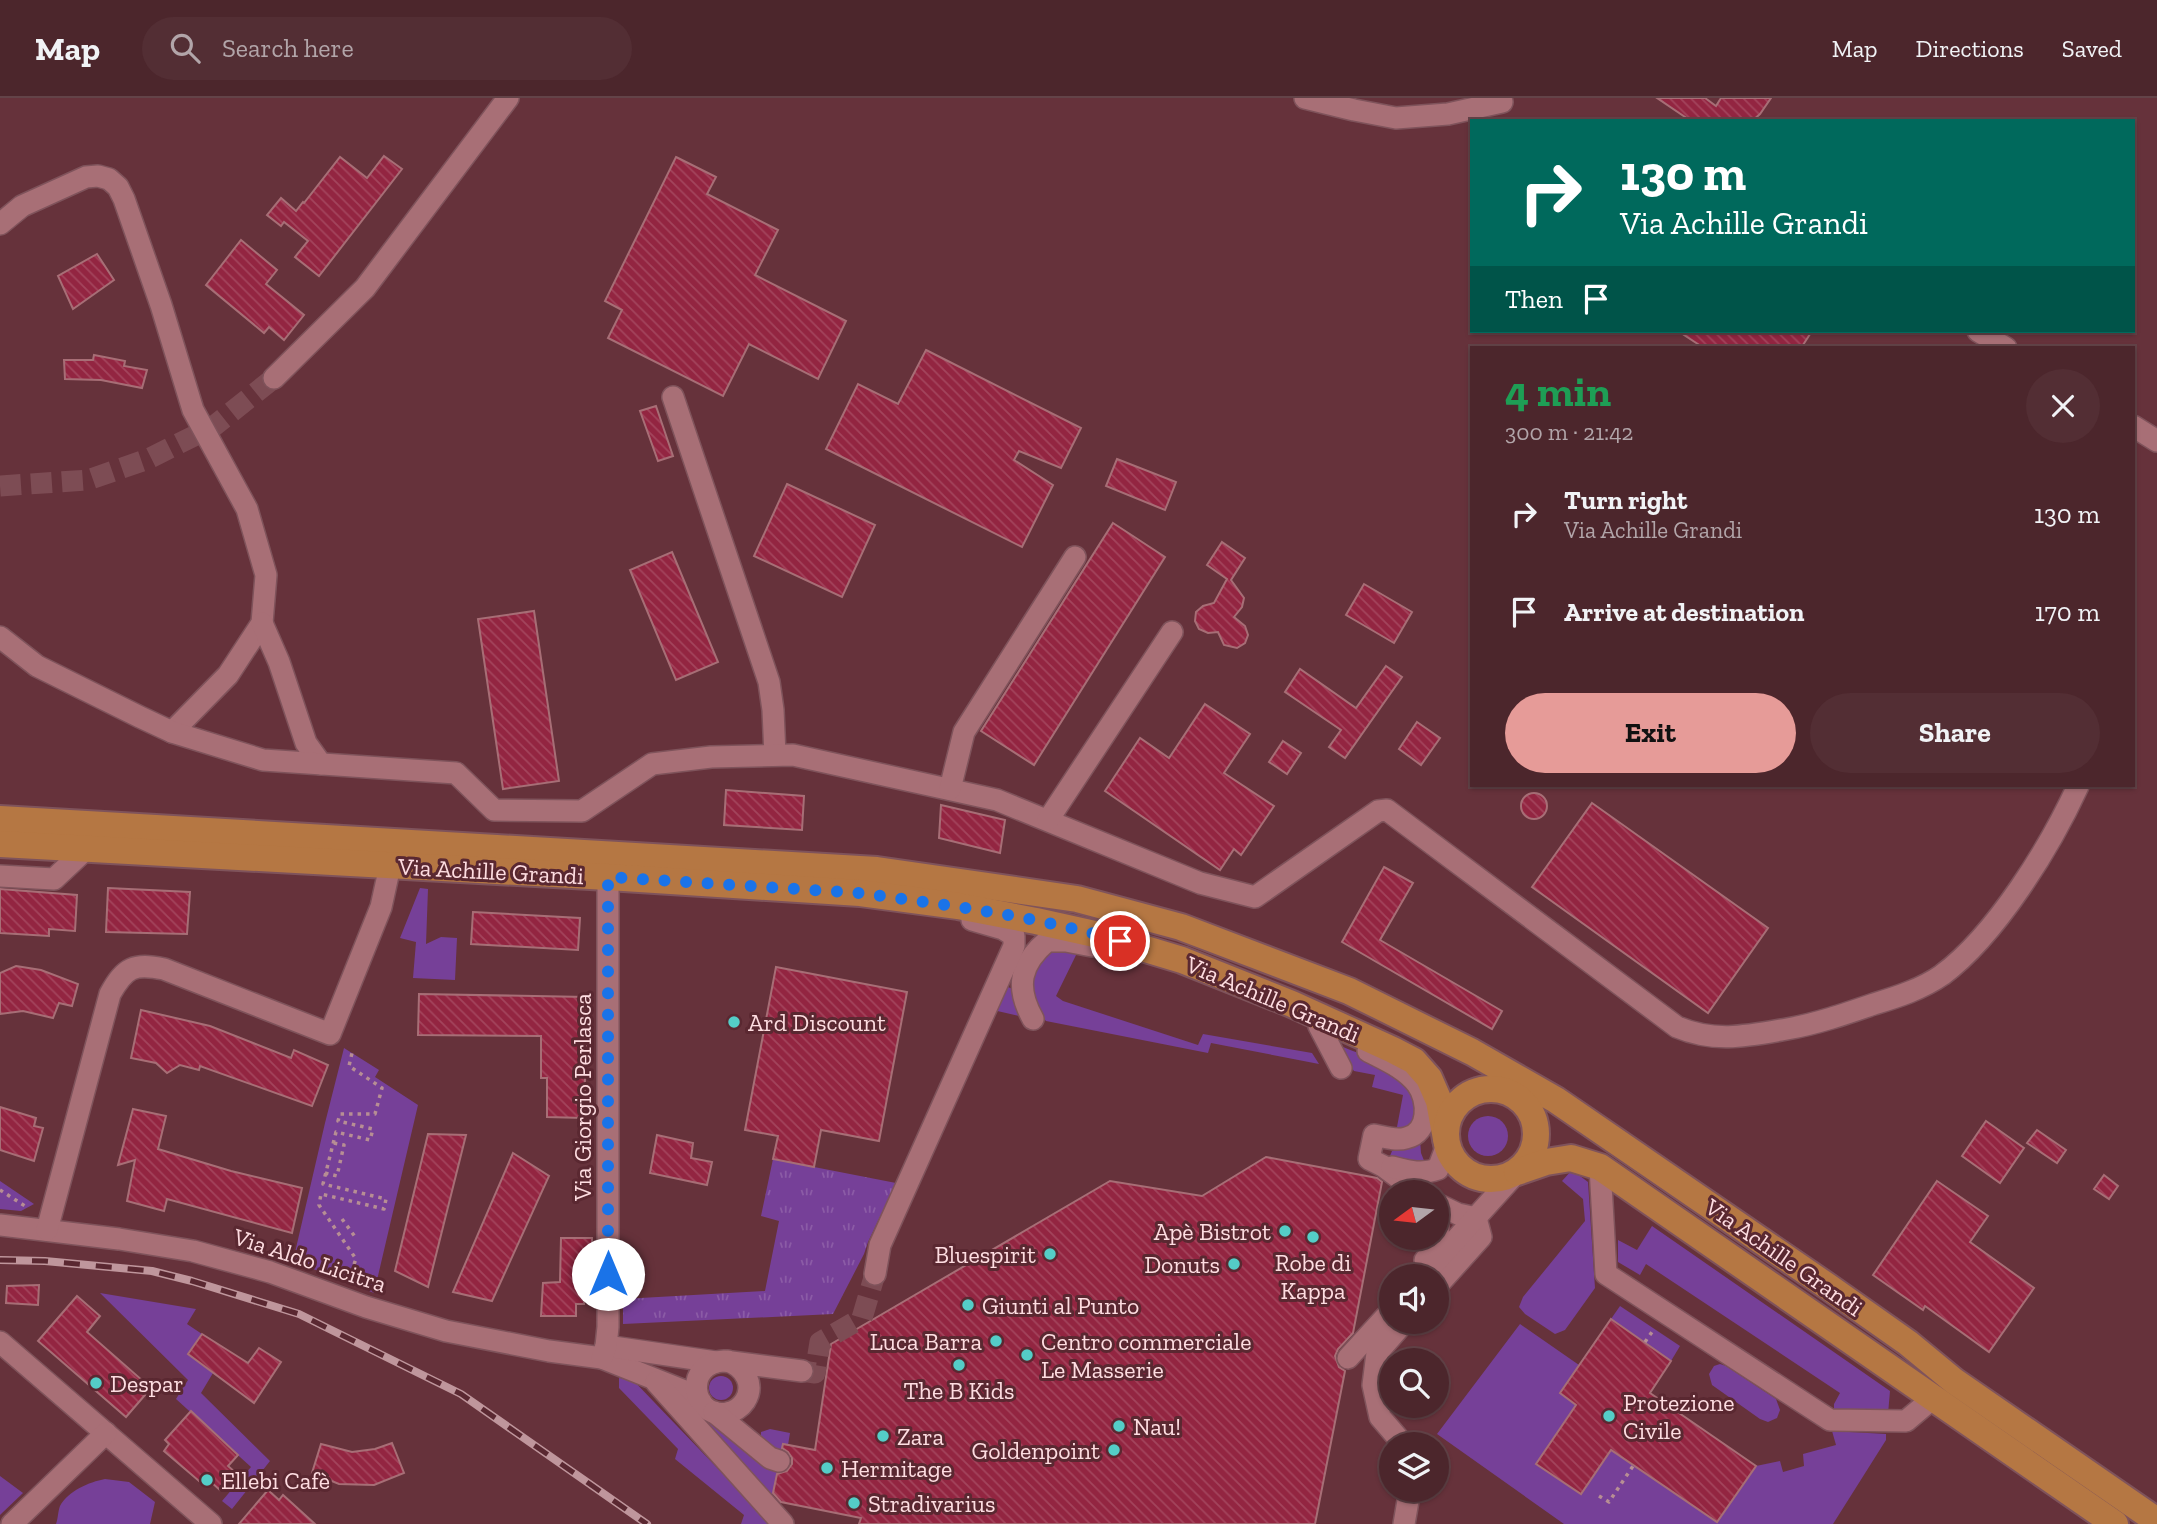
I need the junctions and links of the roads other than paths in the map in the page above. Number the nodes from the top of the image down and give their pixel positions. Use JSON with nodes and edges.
{"nodes":[{"id":1,"x":508,"y":98,"type":"edge"},
{"id":2,"x":1306,"y":98,"type":"edge"},
{"id":3,"x":1502,"y":102,"type":"dead end"},
{"id":4,"x":0,"y":223,"type":"edge"},
{"id":5,"x":1981,"y":333,"type":"edge"},
{"id":6,"x":2003,"y":346,"type":"edge"},
{"id":7,"x":274,"y":377,"type":"tunnel mouth"},
{"id":8,"x":673,"y":397,"type":"dead end"},
{"id":9,"x":2135,"y":427,"type":"edge"},
{"id":10,"x":2157,"y":441,"type":"edge"},
{"id":11,"x":1075,"y":557,"type":"dead end"},
{"id":12,"x":262,"y":623,"type":"junction"},
{"id":13,"x":1172,"y":632,"type":"dead end"},
{"id":14,"x":0,"y":637,"type":"edge"},
{"id":15,"x":172,"y":732,"type":"junction"},
{"id":16,"x":775,"y":755,"type":"junction"},
{"id":17,"x":321,"y":764,"type":"junction"},
{"id":18,"x":2078,"y":787,"type":"edge"},
{"id":19,"x":950,"y":789,"type":"junction"},
{"id":20,"x":0,"y":820,"type":"edge"},
{"id":21,"x":1048,"y":820,"type":"junction"},
{"id":22,"x":0,"y":844,"type":"edge"},
{"id":23,"x":86,"y":849,"type":"junction"},
{"id":24,"x":390,"y":866,"type":"junction"},
{"id":25,"x":0,"y":876,"type":"edge"},
{"id":26,"x":608,"y":877,"type":"junction"},
{"id":27,"x":1034,"y":894,"type":"junction"},
{"id":28,"x":898,"y":898,"type":"junction"},
{"id":29,"x":1182,"y":960,"type":"junction"},
{"id":30,"x":1218,"y":973,"type":"junction"},
{"id":31,"x":1033,"y":1018,"type":"dead end"},
{"id":32,"x":1319,"y":1026,"type":"junction"},
{"id":33,"x":1341,"y":1068,"type":"dead end"},
{"id":34,"x":1522,"y":1100,"type":"junction"},
{"id":35,"x":1443,"y":1151,"type":"junction"},
{"id":36,"x":1376,"y":1162,"type":"junction"},
{"id":37,"x":1600,"y":1167,"type":"junction"},
{"id":38,"x":1517,"y":1172,"type":"junction"},
{"id":39,"x":1401,"y":1180,"type":"edge"},
{"id":40,"x":1435,"y":1180,"type":"edge"},
{"id":41,"x":1449,"y":1210,"type":"edge"},
{"id":42,"x":1476,"y":1218,"type":"junction"},
{"id":43,"x":0,"y":1225,"type":"edge"},
{"id":44,"x":47,"y":1230,"type":"junction"},
{"id":45,"x":1434,"y":1250,"type":"edge"},
{"id":46,"x":1421,"y":1264,"type":"edge"},
{"id":47,"x":1434,"y":1264,"type":"edge"},
{"id":48,"x":1449,"y":1273,"type":"edge"},
{"id":49,"x":875,"y":1275,"type":"tunnel mouth"},
{"id":50,"x":1379,"y":1313,"type":"edge"},
{"id":51,"x":1379,"y":1322,"type":"edge"},
{"id":52,"x":1394,"y":1334,"type":"edge"},
{"id":53,"x":0,"y":1342,"type":"edge"},
{"id":54,"x":604,"y":1352,"type":"junction"},
{"id":55,"x":722,"y":1362,"type":"junction"},
{"id":56,"x":802,"y":1371,"type":"dead end"},
{"id":57,"x":653,"y":1377,"type":"junction"},
{"id":58,"x":1954,"y":1381,"type":"junction"},
{"id":59,"x":1932,"y":1399,"type":"junction"},
{"id":60,"x":708,"y":1407,"type":"junction"},
{"id":61,"x":1393,"y":1432,"type":"edge"},
{"id":62,"x":106,"y":1433,"type":"junction"},
{"id":63,"x":779,"y":1461,"type":"dead end"},
{"id":64,"x":1408,"y":1502,"type":"edge"},
{"id":65,"x":2157,"y":1521,"type":"edge"},
{"id":66,"x":12,"y":1524,"type":"edge"},
{"id":67,"x":211,"y":1524,"type":"edge"},
{"id":68,"x":783,"y":1524,"type":"edge"},
{"id":69,"x":1404,"y":1524,"type":"edge"},
{"id":70,"x":2115,"y":1524,"type":"edge"}],
"edges":[{"from":1,"to":7,"type":"street"},
{"from":2,"to":3,"type":"street"},
{"from":4,"to":12,"type":"street"},
{"from":5,"to":6,"type":"street"},
{"from":8,"to":16,"type":"street"},
{"from":9,"to":10,"type":"street"},
{"from":11,"to":19,"type":"street"},
{"from":12,"to":15,"type":"street"},
{"from":12,"to":17,"type":"street"},
{"from":13,"to":21,"type":"street"},
{"from":14,"to":15,"type":"street"},
{"from":15,"to":17,"type":"street"},
{"from":16,"to":17,"type":"street"},
{"from":16,"to":19,"type":"street"},
{"from":18,"to":21,"type":"street"},
{"from":19,"to":21,"type":"street"},
{"from":20,"to":27,"type":"main road","name":"Via Achille Grandi"},
{"from":22,"to":23,"type":"main road","name":"Via Achille Grandi"},
{"from":23,"to":24,"type":"main road","name":"Via Achille Grandi"},
{"from":23,"to":25,"type":"street"},
{"from":24,"to":26,"type":"main road","name":"Via Achille Grandi"},
{"from":24,"to":44,"type":"street"},
{"from":26,"to":28,"type":"main road","name":"Via Achille Grandi"},
{"from":26,"to":54,"type":"street","name":"Via Giorgio Perlasca"},
{"from":27,"to":34,"type":"main road","name":"Via Achille Grandi"},
{"from":27,"to":58,"type":"main road","name":"Via Achille Grandi"},
{"from":28,"to":29,"type":"main road","name":"Via Achille Grandi"},
{"from":28,"to":49,"type":"street"},
{"from":29,"to":30,"type":"main road","name":"Via Achille Grandi"},
{"from":29,"to":31,"type":"street"},
{"from":30,"to":32,"type":"street"},
{"from":30,"to":35,"type":"main road","name":"Via Achille Grandi"},
{"from":32,"to":33,"type":"street"},
{"from":32,"to":36,"type":"street"},
{"from":34,"to":35,"type":"main road"},
{"from":34,"to":38,"type":"main road"},
{"from":34,"to":58,"type":"main road","name":"Via Achille Grandi"},
{"from":35,"to":36,"type":"street"},
{"from":35,"to":38,"type":"main road"},
{"from":35,"to":40,"type":"street"},
{"from":36,"to":39,"type":"street"},
{"from":37,"to":38,"type":"main road","name":"Via Achille Grandi"},
{"from":37,"to":59,"type":"main road","name":"Via Achille Grandi"},
{"from":37,"to":59,"type":"street"},
{"from":38,"to":42,"type":"street"},
{"from":41,"to":42,"type":"street"},
{"from":42,"to":47,"type":"street"},
{"from":42,"to":48,"type":"street"},
{"from":43,"to":44,"type":"street","name":"Via Aldo Licitra"},
{"from":44,"to":54,"type":"street","name":"Via Aldo Licitra"},
{"from":45,"to":46,"type":"street"},
{"from":50,"to":51,"type":"street"},
{"from":52,"to":61,"type":"street"},
{"from":53,"to":62,"type":"street"},
{"from":54,"to":55,"type":"street"},
{"from":54,"to":57,"type":"street"},
{"from":55,"to":56,"type":"street"},
{"from":55,"to":60,"type":"street"},
{"from":55,"to":60,"type":"street"},
{"from":57,"to":60,"type":"street"},
{"from":57,"to":68,"type":"street"},
{"from":58,"to":65,"type":"main road","name":"Via Achille Grandi"},
{"from":59,"to":70,"type":"main road","name":"Via Achille Grandi"},
{"from":60,"to":63,"type":"street"},
{"from":62,"to":66,"type":"street"},
{"from":62,"to":67,"type":"street"},
{"from":64,"to":69,"type":"street"}]}
